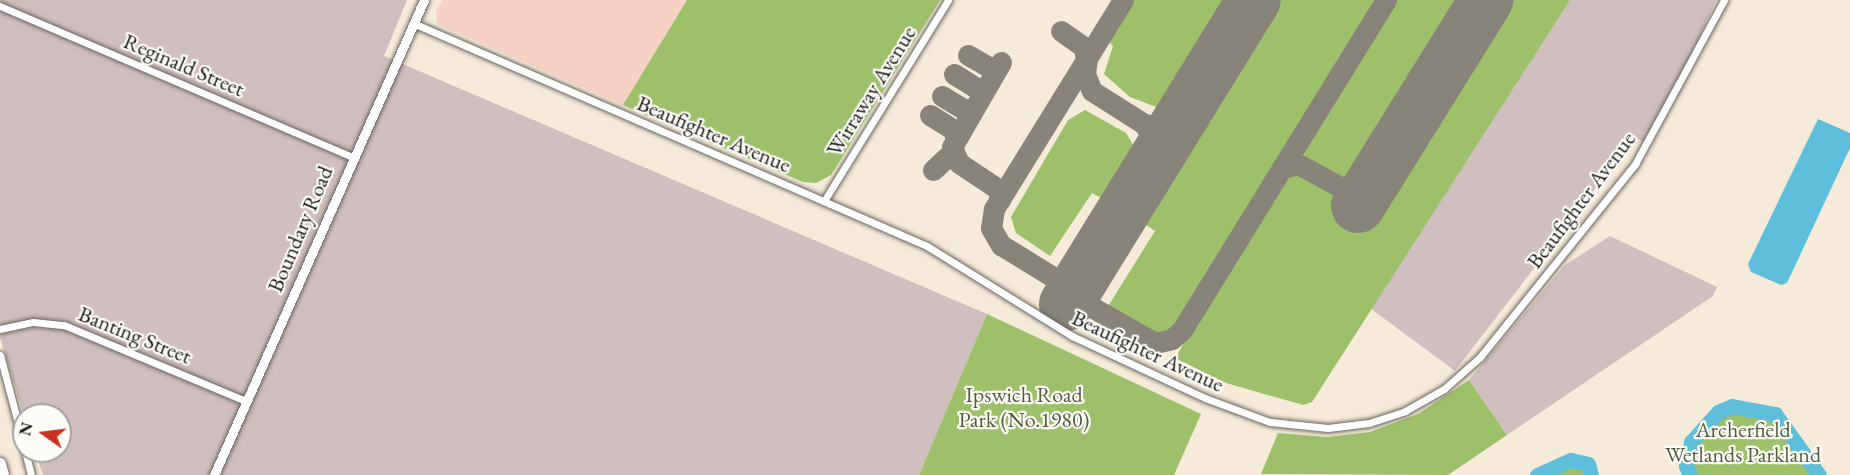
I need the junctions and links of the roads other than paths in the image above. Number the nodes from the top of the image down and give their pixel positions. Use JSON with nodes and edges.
{"nodes":[{"id":1,"x":424,"y":0,"type":"edge"},
{"id":2,"x":948,"y":0,"type":"edge"},
{"id":3,"x":1724,"y":0,"type":"edge"},
{"id":4,"x":0,"y":6,"type":"edge"},
{"id":5,"x":413,"y":23,"type":"junction"},
{"id":6,"x":353,"y":157,"type":"junction"},
{"id":7,"x":824,"y":201,"type":"junction"},
{"id":8,"x":3,"y":328,"type":"edge"},
{"id":9,"x":0,"y":355,"type":"edge"},
{"id":10,"x":246,"y":401,"type":"junction"},
{"id":11,"x":13,"y":403,"type":"edge"},
{"id":12,"x":0,"y":464,"type":"edge"},
{"id":13,"x":3,"y":475,"type":"edge"},
{"id":14,"x":214,"y":475,"type":"edge"}],
"edges":[{"from":1,"to":5,"type":"main road","name":"Boundary Road"},
{"from":2,"to":7,"type":"street","name":"Wirraway Avenue"},
{"from":3,"to":7,"type":"street","name":"Beaufighter Avenue"},
{"from":4,"to":6,"type":"street","name":"Reginald Street"},
{"from":5,"to":6,"type":"main road","name":"Boundary Road"},
{"from":5,"to":7,"type":"street","name":"Beaufighter Avenue"},
{"from":6,"to":10,"type":"main road","name":"Boundary Road"},
{"from":8,"to":10,"type":"street","name":"Banting Street"},
{"from":9,"to":11,"type":"street"},
{"from":10,"to":14,"type":"main road","name":"Boundary Road"},
{"from":12,"to":13,"type":"highway"}]}
